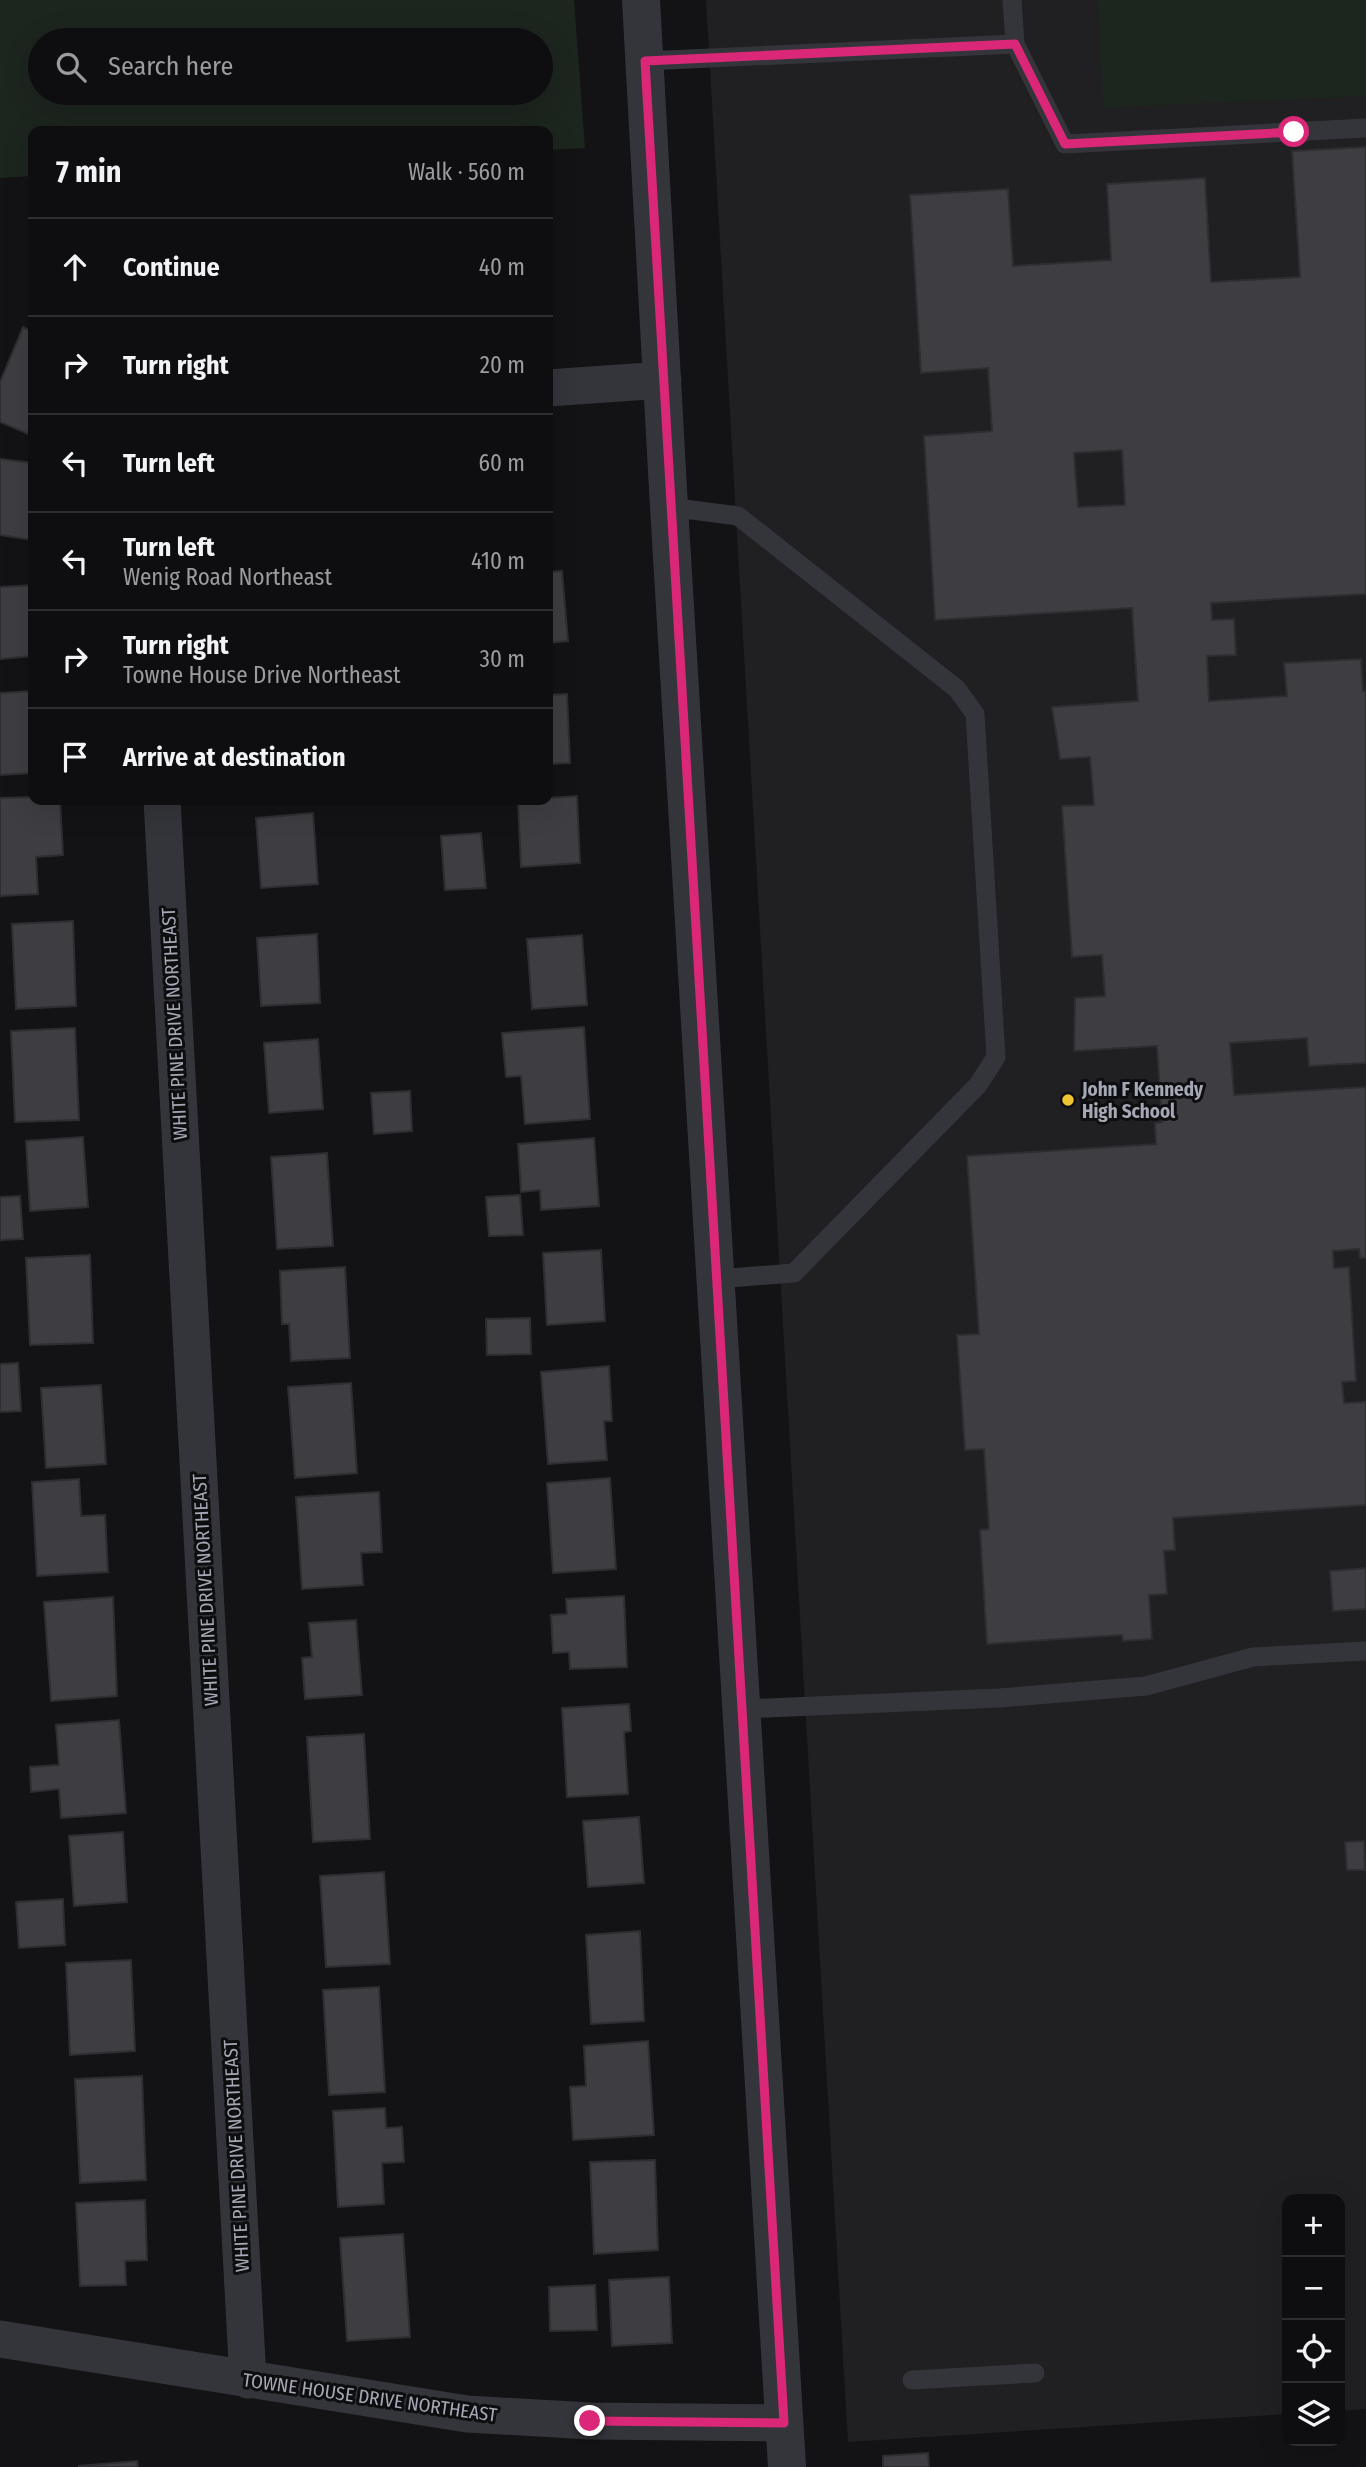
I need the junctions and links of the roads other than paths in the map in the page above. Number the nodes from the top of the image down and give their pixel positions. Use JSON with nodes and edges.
{"nodes":[{"id":1,"x":641,"y":0,"type":"edge"},
{"id":2,"x":1012,"y":0,"type":"edge"},
{"id":3,"x":1015,"y":44,"type":"junction"},
{"id":4,"x":645,"y":61,"type":"junction"},
{"id":5,"x":1366,"y":128,"type":"edge"},
{"id":6,"x":663,"y":380,"type":"junction"},
{"id":7,"x":553,"y":388,"type":"edge"},
{"id":8,"x":669,"y":507,"type":"junction"},
{"id":9,"x":162,"y":805,"type":"edge"},
{"id":10,"x":717,"y":1279,"type":"junction"},
{"id":11,"x":1366,"y":1651,"type":"edge"},
{"id":12,"x":742,"y":1710,"type":"junction"},
{"id":13,"x":0,"y":2339,"type":"edge"},
{"id":14,"x":1035,"y":2373,"type":"dead end"},
{"id":15,"x":248,"y":2380,"type":"junction"},
{"id":16,"x":912,"y":2380,"type":"dead end"},
{"id":17,"x":784,"y":2423,"type":"junction"},
{"id":18,"x":787,"y":2467,"type":"edge"}],
"edges":[{"from":1,"to":4,"type":"street"},
{"from":2,"to":3,"type":"lane"},
{"from":3,"to":4,"type":"lane"},
{"from":3,"to":5,"type":"lane"},
{"from":4,"to":6,"type":"street"},
{"from":6,"to":7,"type":"street"},
{"from":6,"to":8,"type":"street"},
{"from":8,"to":10,"type":"street"},
{"from":8,"to":10,"type":"lane"},
{"from":9,"to":15,"type":"street","name":"WHITE PINE DRIVE NORTHEAST"},
{"from":10,"to":12,"type":"street"},
{"from":11,"to":12,"type":"lane"},
{"from":12,"to":17,"type":"street"},
{"from":13,"to":15,"type":"street","name":"TOWNE HOUSE DRIVE NORTHEAST"},
{"from":14,"to":16,"type":"lane"},
{"from":15,"to":17,"type":"street","name":"TOWNE HOUSE DRIVE NORTHEAST"},
{"from":17,"to":18,"type":"street"}]}
